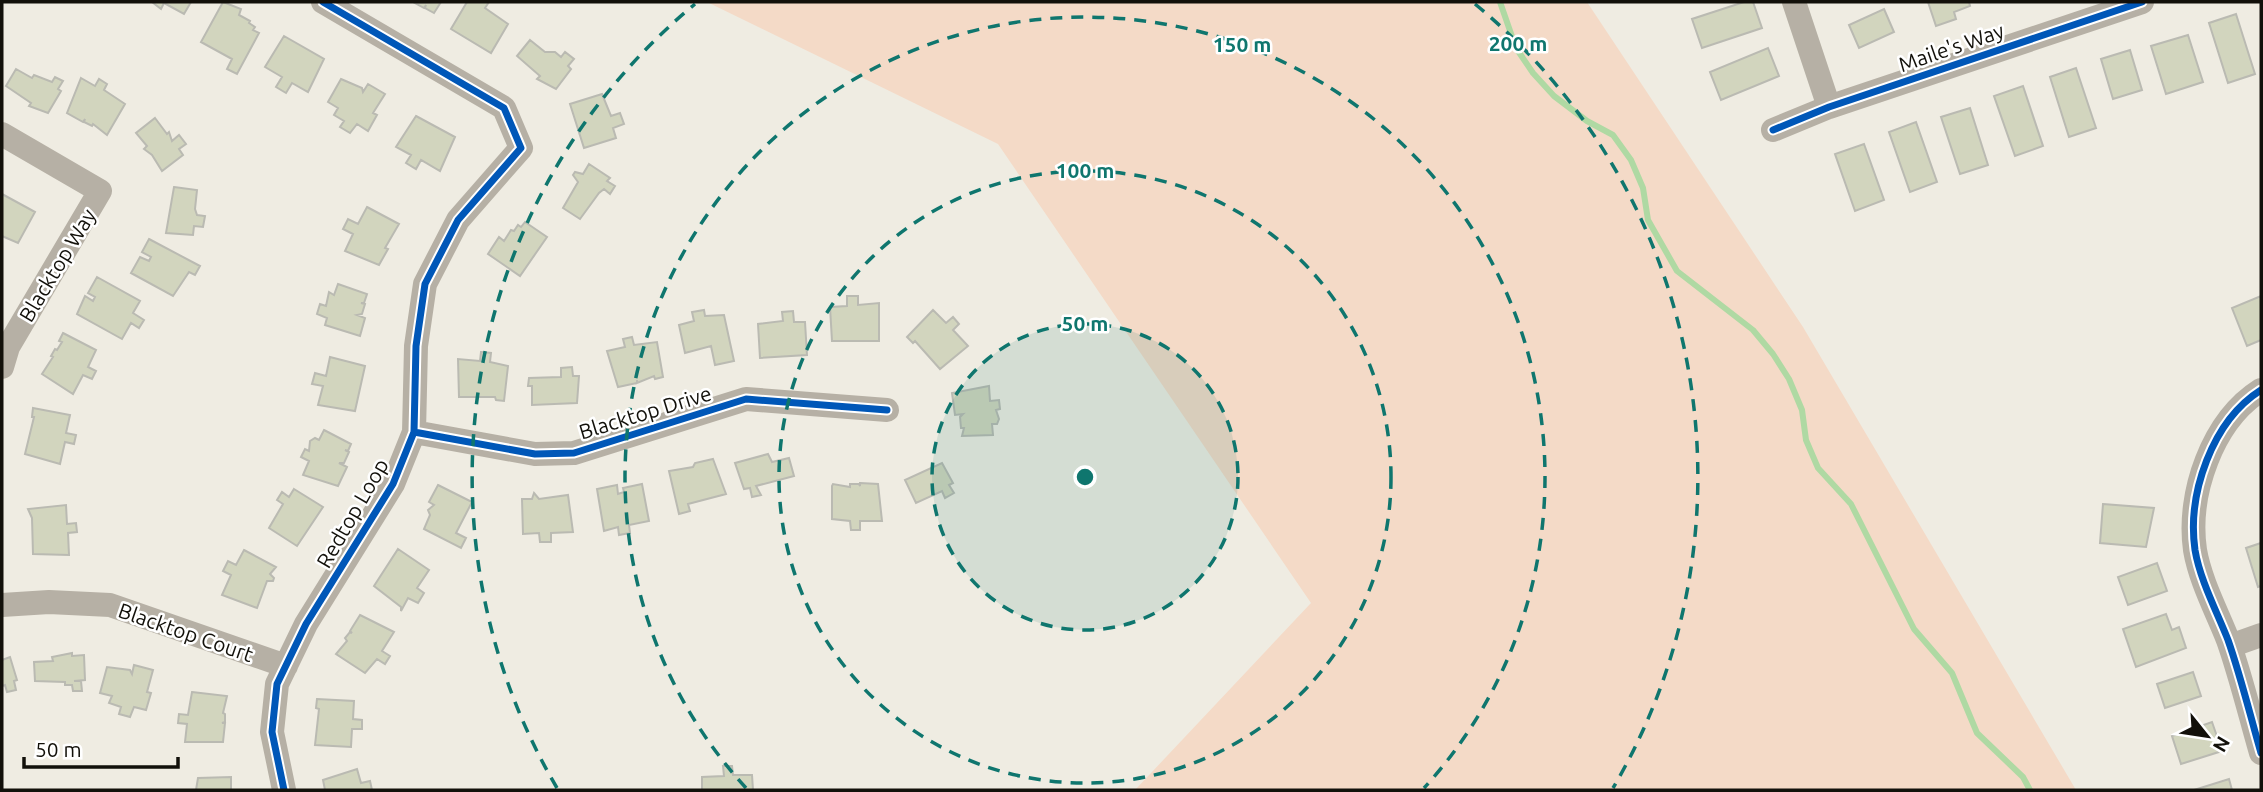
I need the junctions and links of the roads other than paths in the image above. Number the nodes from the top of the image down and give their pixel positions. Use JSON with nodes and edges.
{"nodes":[{"id":1,"x":323,"y":2,"type":"edge"},
{"id":2,"x":1794,"y":2,"type":"edge"},
{"id":3,"x":2142,"y":2,"type":"edge"},
{"id":4,"x":1829,"y":107,"type":"junction"},
{"id":5,"x":1773,"y":130,"type":"dead end"},
{"id":6,"x":2,"y":134,"type":"edge"},
{"id":7,"x":2,"y":367,"type":"edge"},
{"id":8,"x":2261,"y":390,"type":"edge"},
{"id":9,"x":887,"y":410,"type":"dead end"},
{"id":10,"x":414,"y":432,"type":"junction"},
{"id":11,"x":2,"y":605,"type":"edge"},
{"id":12,"x":2261,"y":635,"type":"edge"},
{"id":13,"x":2230,"y":646,"type":"junction"},
{"id":14,"x":286,"y":666,"type":"junction"},
{"id":15,"x":2261,"y":753,"type":"edge"},
{"id":16,"x":284,"y":790,"type":"edge"}],
"edges":[{"from":1,"to":10,"type":"street","name":"Redtop Loop"},
{"from":2,"to":4,"type":"street"},
{"from":3,"to":4,"type":"street","name":"Maile's Way"},
{"from":4,"to":5,"type":"street","name":"Maile's Way"},
{"from":6,"to":7,"type":"street","name":"Blacktop Way"},
{"from":8,"to":13,"type":"street"},
{"from":9,"to":10,"type":"street","name":"Blacktop Drive"},
{"from":10,"to":14,"type":"street","name":"Redtop Loop"},
{"from":11,"to":14,"type":"street","name":"Blacktop Court"},
{"from":12,"to":13,"type":"street"},
{"from":13,"to":15,"type":"street"},
{"from":14,"to":16,"type":"street","name":"Redtop Loop"}]}
